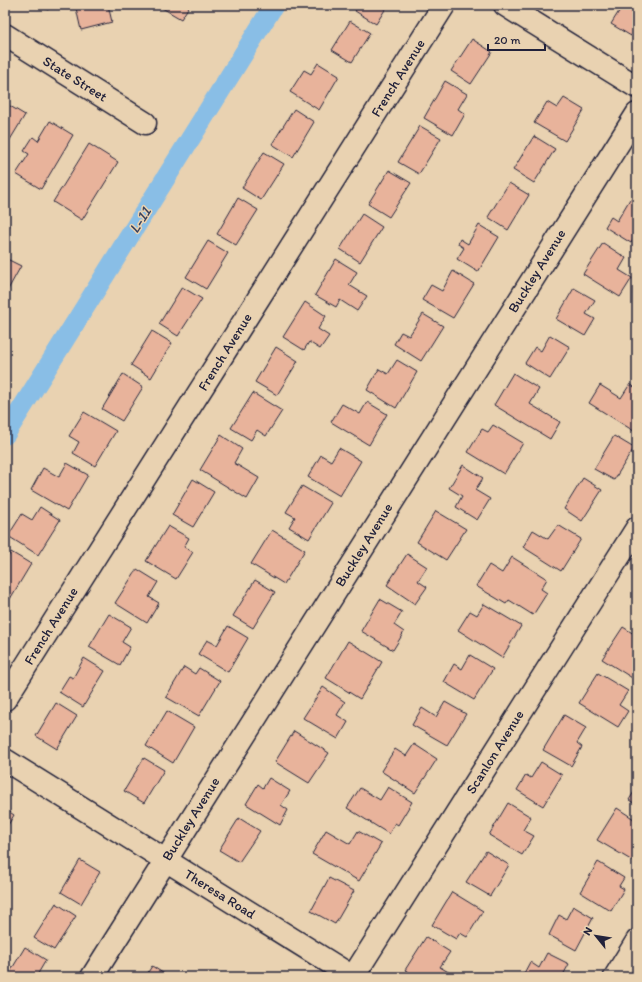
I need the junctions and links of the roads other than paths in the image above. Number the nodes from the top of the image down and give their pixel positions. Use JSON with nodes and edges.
{"nodes":[{"id":1,"x":444,"y":5,"type":"edge"},
{"id":2,"x":505,"y":5,"type":"edge"},
{"id":3,"x":5,"y":35,"type":"edge"},
{"id":4,"x":637,"y":87,"type":"edge"},
{"id":5,"x":637,"y":114,"type":"edge"},
{"id":6,"x":145,"y":123,"type":"dead end"},
{"id":7,"x":637,"y":528,"type":"edge"},
{"id":8,"x":5,"y":699,"type":"edge"},
{"id":9,"x":5,"y":760,"type":"edge"},
{"id":10,"x":165,"y":860,"type":"junction"},
{"id":11,"x":637,"y":942,"type":"edge"},
{"id":12,"x":92,"y":977,"type":"edge"},
{"id":13,"x":353,"y":977,"type":"edge"},
{"id":14,"x":614,"y":977,"type":"edge"}],
"edges":[{"from":1,"to":8,"type":"street","name":"French Avenue"},
{"from":2,"to":4,"type":"street"},
{"from":3,"to":6,"type":"street","name":"State Street"},
{"from":5,"to":10,"type":"street","name":"Buckley Avenue"},
{"from":7,"to":13,"type":"street","name":"Scanlon Avenue"},
{"from":9,"to":10,"type":"street","name":"Theresa Road"},
{"from":10,"to":12,"type":"street","name":"Buckley Avenue"},
{"from":10,"to":13,"type":"street","name":"Theresa Road"},
{"from":11,"to":14,"type":"street"}]}
